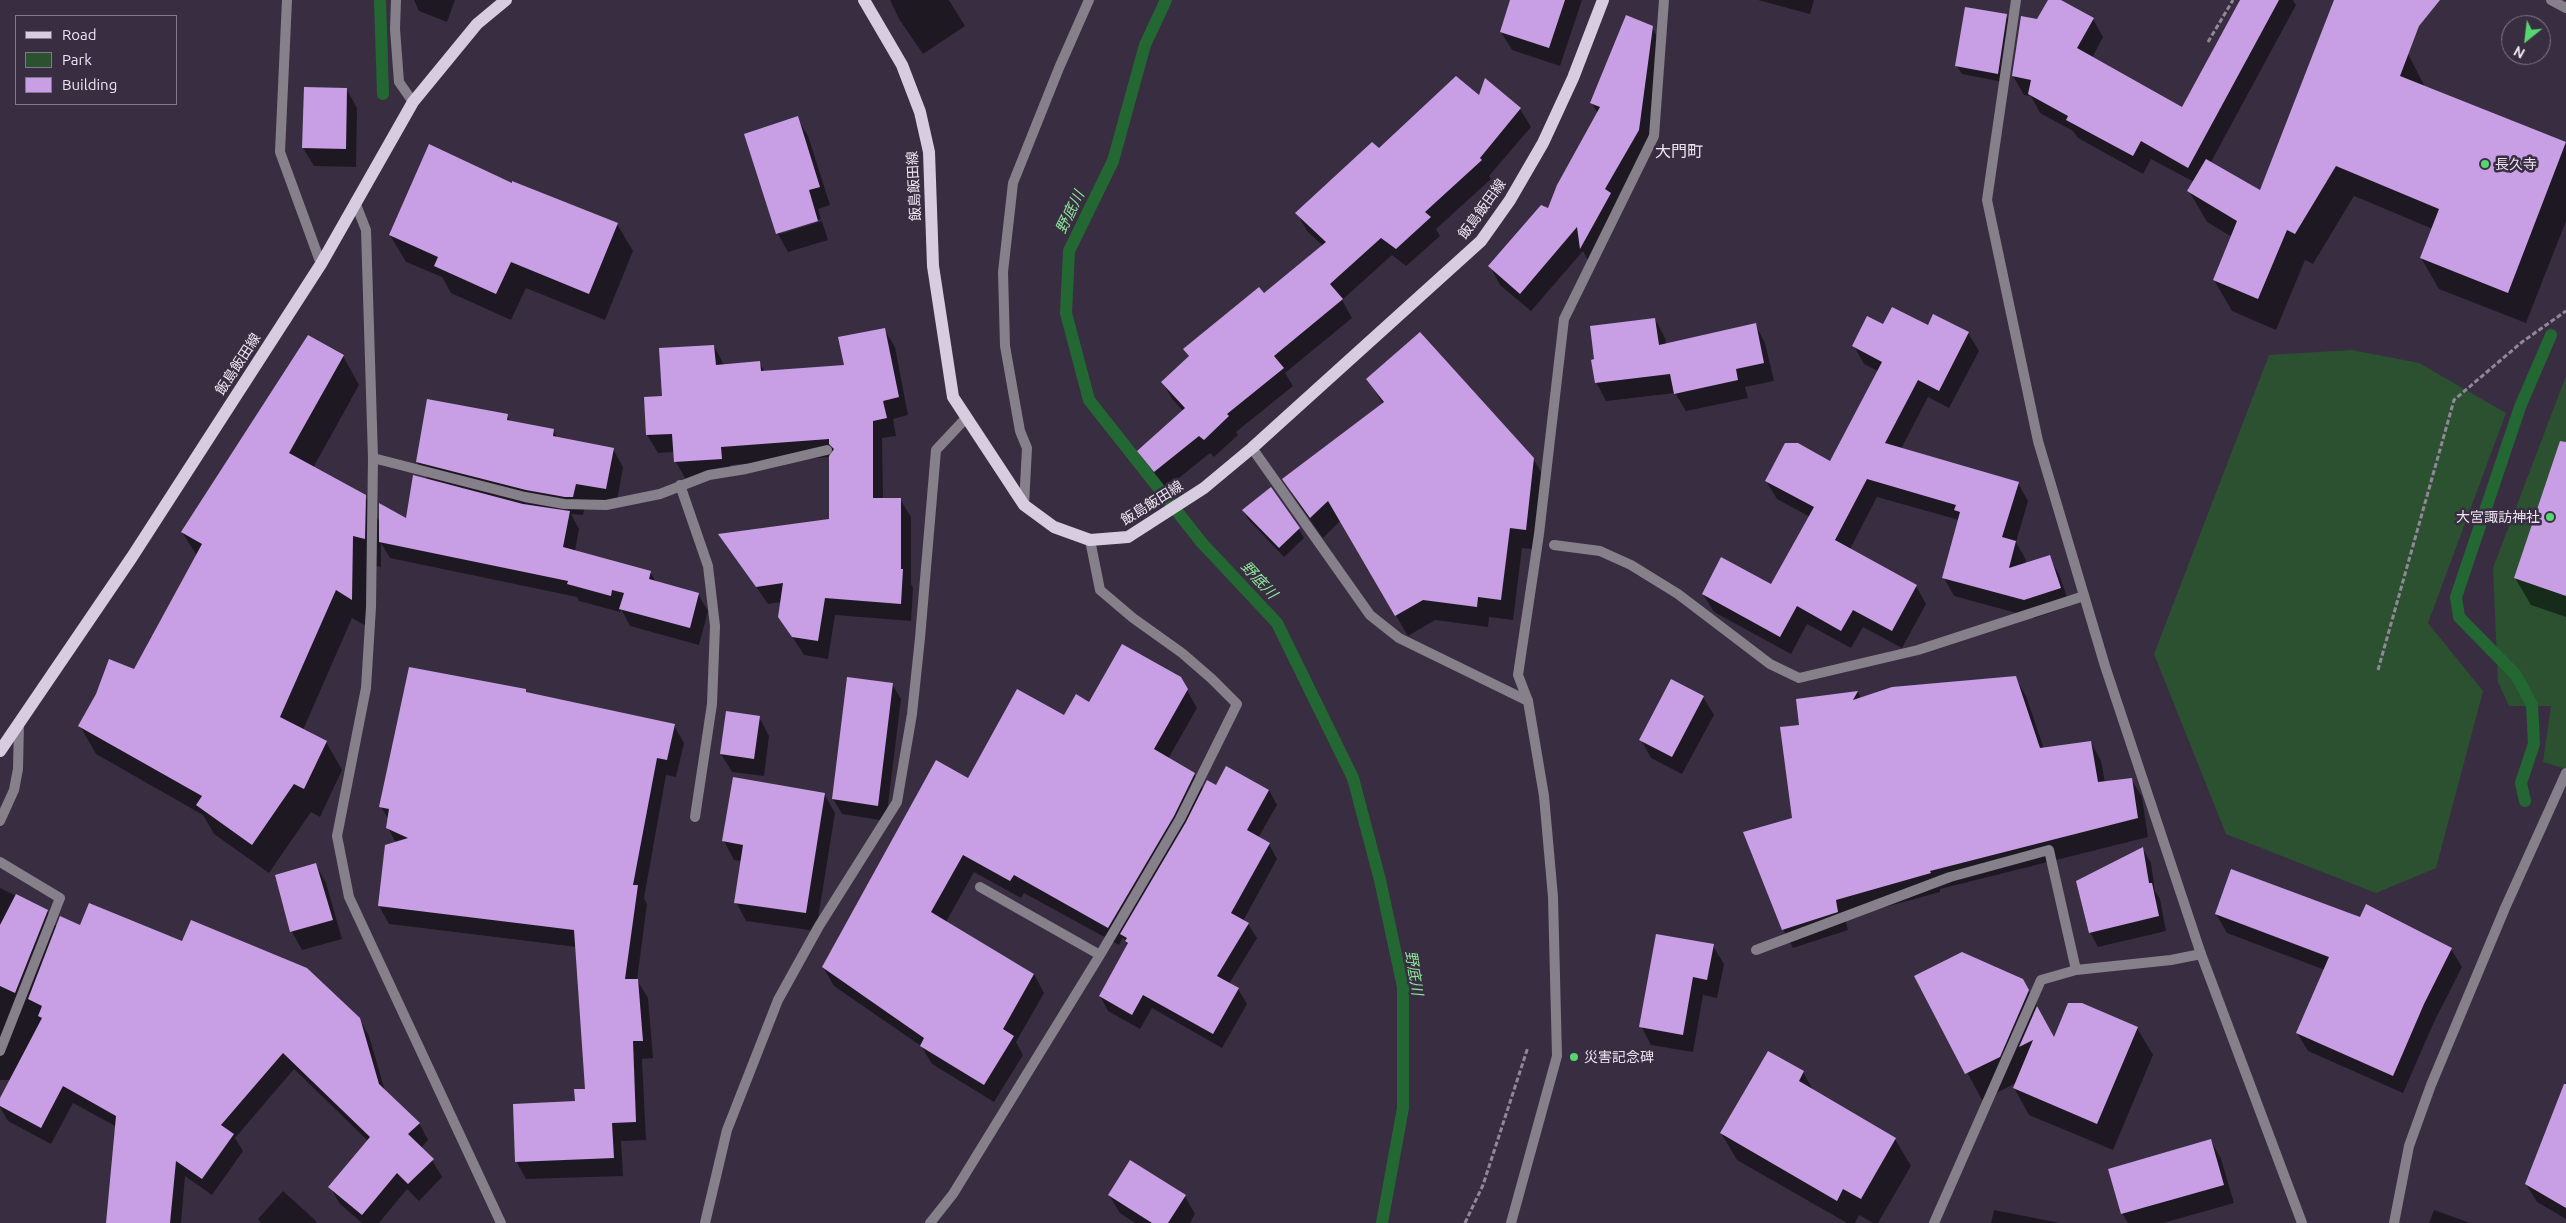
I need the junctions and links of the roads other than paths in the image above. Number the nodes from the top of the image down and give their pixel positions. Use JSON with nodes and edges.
{"nodes":[{"id":1,"x":287,"y":0,"type":"edge"},
{"id":2,"x":396,"y":0,"type":"edge"},
{"id":3,"x":506,"y":0,"type":"edge"},
{"id":4,"x":864,"y":0,"type":"edge"},
{"id":5,"x":1089,"y":0,"type":"edge"},
{"id":6,"x":1602,"y":0,"type":"edge"},
{"id":7,"x":1664,"y":0,"type":"edge"},
{"id":8,"x":2016,"y":0,"type":"edge"},
{"id":9,"x":2551,"y":0,"type":"edge"},
{"id":10,"x":2566,"y":8,"type":"edge"},
{"id":11,"x":413,"y":102,"type":"junction"},
{"id":12,"x":355,"y":202,"type":"junction"},
{"id":13,"x":321,"y":264,"type":"junction"},
{"id":14,"x":966,"y":418,"type":"junction"},
{"id":15,"x":1252,"y":448,"type":"junction"},
{"id":16,"x":827,"y":450,"type":"dead end"},
{"id":17,"x":373,"y":458,"type":"junction"},
{"id":18,"x":680,"y":485,"type":"junction"},
{"id":19,"x":1024,"y":505,"type":"junction"},
{"id":20,"x":1090,"y":540,"type":"junction"},
{"id":21,"x":1554,"y":545,"type":"dead end"},
{"id":22,"x":2084,"y":596,"type":"junction"},
{"id":23,"x":1528,"y":701,"type":"junction"},
{"id":24,"x":18,"y":723,"type":"junction"},
{"id":25,"x":0,"y":751,"type":"edge"},
{"id":26,"x":2566,"y":773,"type":"edge"},
{"id":27,"x":695,"y":817,"type":"dead end"},
{"id":28,"x":0,"y":821,"type":"edge"},
{"id":29,"x":0,"y":862,"type":"edge"},
{"id":30,"x":980,"y":887,"type":"dead end"},
{"id":31,"x":1756,"y":950,"type":"dead end"},
{"id":32,"x":2201,"y":954,"type":"junction"},
{"id":33,"x":1100,"y":955,"type":"junction"},
{"id":34,"x":2076,"y":970,"type":"junction"},
{"id":35,"x":0,"y":1051,"type":"edge"},
{"id":36,"x":501,"y":1223,"type":"edge"},
{"id":37,"x":705,"y":1223,"type":"edge"},
{"id":38,"x":930,"y":1223,"type":"edge"},
{"id":39,"x":1510,"y":1223,"type":"edge"},
{"id":40,"x":1934,"y":1223,"type":"edge"},
{"id":41,"x":2302,"y":1223,"type":"edge"},
{"id":42,"x":2394,"y":1223,"type":"edge"}],
"edges":[{"from":1,"to":13,"type":"street"},
{"from":2,"to":11,"type":"street"},
{"from":3,"to":11,"type":"main road","name":"飯島飯田線"},
{"from":4,"to":14,"type":"main road","name":"飯島飯田線"},
{"from":5,"to":19,"type":"street"},
{"from":6,"to":15,"type":"main road","name":"飯島飯田線"},
{"from":7,"to":23,"type":"street"},
{"from":8,"to":22,"type":"street"},
{"from":9,"to":10,"type":"street"},
{"from":11,"to":12,"type":"main road","name":"飯島飯田線"},
{"from":12,"to":13,"type":"main road","name":"飯島飯田線"},
{"from":12,"to":17,"type":"street"},
{"from":13,"to":24,"type":"main road","name":"飯島飯田線"},
{"from":14,"to":19,"type":"main road","name":"飯島飯田線"},
{"from":14,"to":37,"type":"street"},
{"from":15,"to":20,"type":"main road","name":"飯島飯田線"},
{"from":15,"to":23,"type":"street"},
{"from":16,"to":18,"type":"street"},
{"from":17,"to":18,"type":"street"},
{"from":17,"to":36,"type":"street"},
{"from":18,"to":27,"type":"street"},
{"from":19,"to":20,"type":"main road","name":"飯島飯田線"},
{"from":20,"to":33,"type":"street"},
{"from":21,"to":22,"type":"street"},
{"from":22,"to":32,"type":"street"},
{"from":23,"to":39,"type":"street"},
{"from":24,"to":25,"type":"main road","name":"飯島飯田線"},
{"from":24,"to":28,"type":"street"},
{"from":26,"to":42,"type":"street"},
{"from":29,"to":35,"type":"street"},
{"from":30,"to":33,"type":"street"},
{"from":31,"to":34,"type":"street"},
{"from":32,"to":34,"type":"street"},
{"from":32,"to":41,"type":"street"},
{"from":33,"to":38,"type":"street"},
{"from":34,"to":40,"type":"street"}]}
